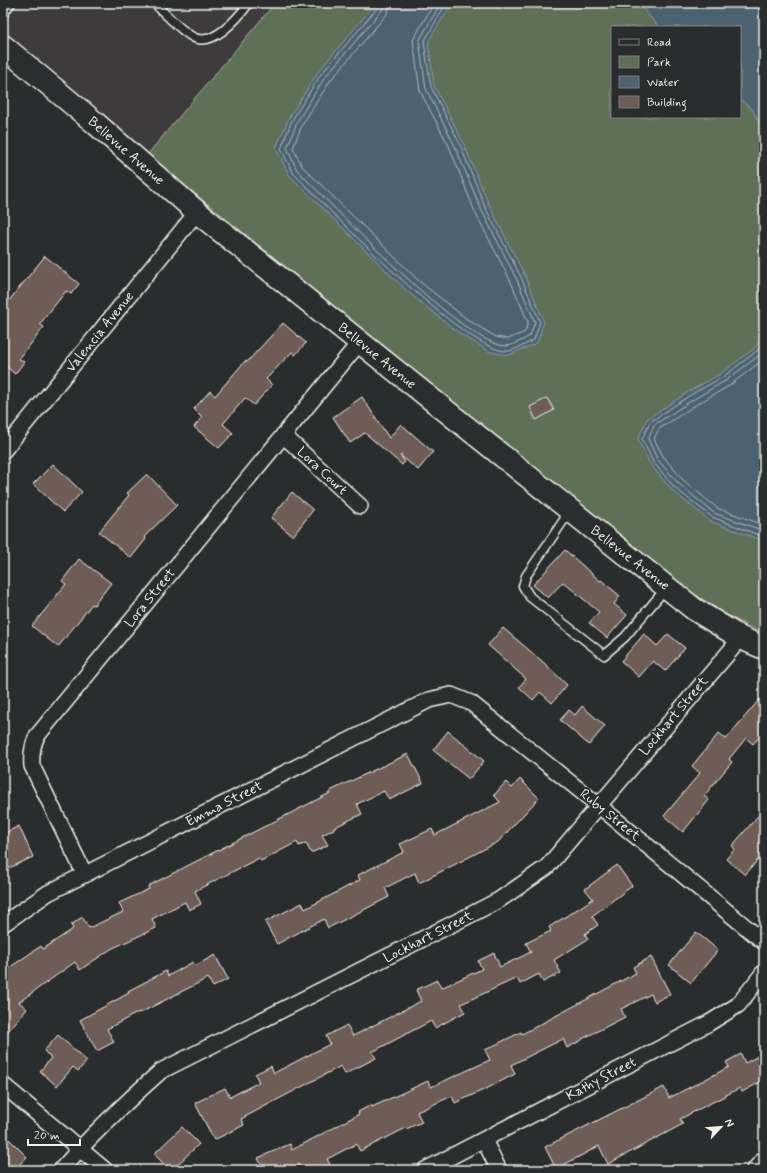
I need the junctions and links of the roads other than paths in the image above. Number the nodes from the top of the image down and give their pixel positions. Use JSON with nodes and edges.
{"nodes":[{"id":1,"x":11,"y":3,"type":"edge"},
{"id":2,"x":154,"y":3,"type":"edge"},
{"id":3,"x":249,"y":3,"type":"edge"},
{"id":4,"x":3,"y":14,"type":"edge"},
{"id":5,"x":5,"y":52,"type":"edge"},
{"id":6,"x":197,"y":212,"type":"junction"},
{"id":7,"x":359,"y":343,"type":"junction"},
{"id":8,"x":283,"y":435,"type":"junction"},
{"id":9,"x":3,"y":451,"type":"edge"},
{"id":10,"x":360,"y":506,"type":"dead end"},
{"id":11,"x":570,"y":510,"type":"junction"},
{"id":12,"x":667,"y":587,"type":"junction"},
{"id":13,"x":741,"y":638,"type":"junction"},
{"id":14,"x":764,"y":648,"type":"edge"},
{"id":15,"x":451,"y":695,"type":"joint"},
{"id":16,"x":598,"y":805,"type":"junction"},
{"id":17,"x":85,"y":875,"type":"junction"},
{"id":18,"x":3,"y":924,"type":"edge"},
{"id":19,"x":764,"y":942,"type":"edge"},
{"id":20,"x":764,"y":972,"type":"edge"},
{"id":21,"x":3,"y":1085,"type":"edge"},
{"id":22,"x":484,"y":1140,"type":"junction"},
{"id":23,"x":80,"y":1149,"type":"junction"},
{"id":24,"x":764,"y":1159,"type":"edge"},
{"id":25,"x":62,"y":1170,"type":"edge"},
{"id":26,"x":105,"y":1170,"type":"edge"},
{"id":27,"x":425,"y":1170,"type":"edge"},
{"id":28,"x":499,"y":1170,"type":"edge"},
{"id":29,"x":754,"y":1170,"type":"edge"}],
"edges":[{"from":1,"to":4,"type":"lane"},
{"from":2,"to":3,"type":"lane"},
{"from":5,"to":6,"type":"street","name":"Bellevue Avenue"},
{"from":6,"to":7,"type":"street","name":"Bellevue Avenue"},
{"from":6,"to":9,"type":"street","name":"Valencia Avenue"},
{"from":7,"to":8,"type":"street","name":"Lora Street"},
{"from":7,"to":11,"type":"street","name":"Bellevue Avenue"},
{"from":8,"to":10,"type":"street","name":"Lora Court"},
{"from":8,"to":17,"type":"street","name":"Lora Street"},
{"from":11,"to":12,"type":"street","name":"Bellevue Avenue"},
{"from":11,"to":12,"type":"lane"},
{"from":12,"to":13,"type":"street","name":"Bellevue Avenue"},
{"from":13,"to":14,"type":"street","name":"Bellevue Avenue"},
{"from":13,"to":16,"type":"street","name":"Lockhart Street"},
{"from":15,"to":16,"type":"street","name":"Ruby Street"},
{"from":15,"to":17,"type":"street","name":"Emma Street"},
{"from":16,"to":19,"type":"street","name":"Ruby Street"},
{"from":16,"to":23,"type":"street","name":"Lockhart Street"},
{"from":17,"to":18,"type":"street","name":"Emma Street"},
{"from":20,"to":22,"type":"street","name":"Kathy Street"},
{"from":21,"to":23,"type":"street"},
{"from":22,"to":27,"type":"street","name":"Kathy Street"},
{"from":22,"to":28,"type":"street"},
{"from":23,"to":25,"type":"street","name":"Lockhart Street"},
{"from":23,"to":26,"type":"street"},
{"from":24,"to":29,"type":"street"}]}
